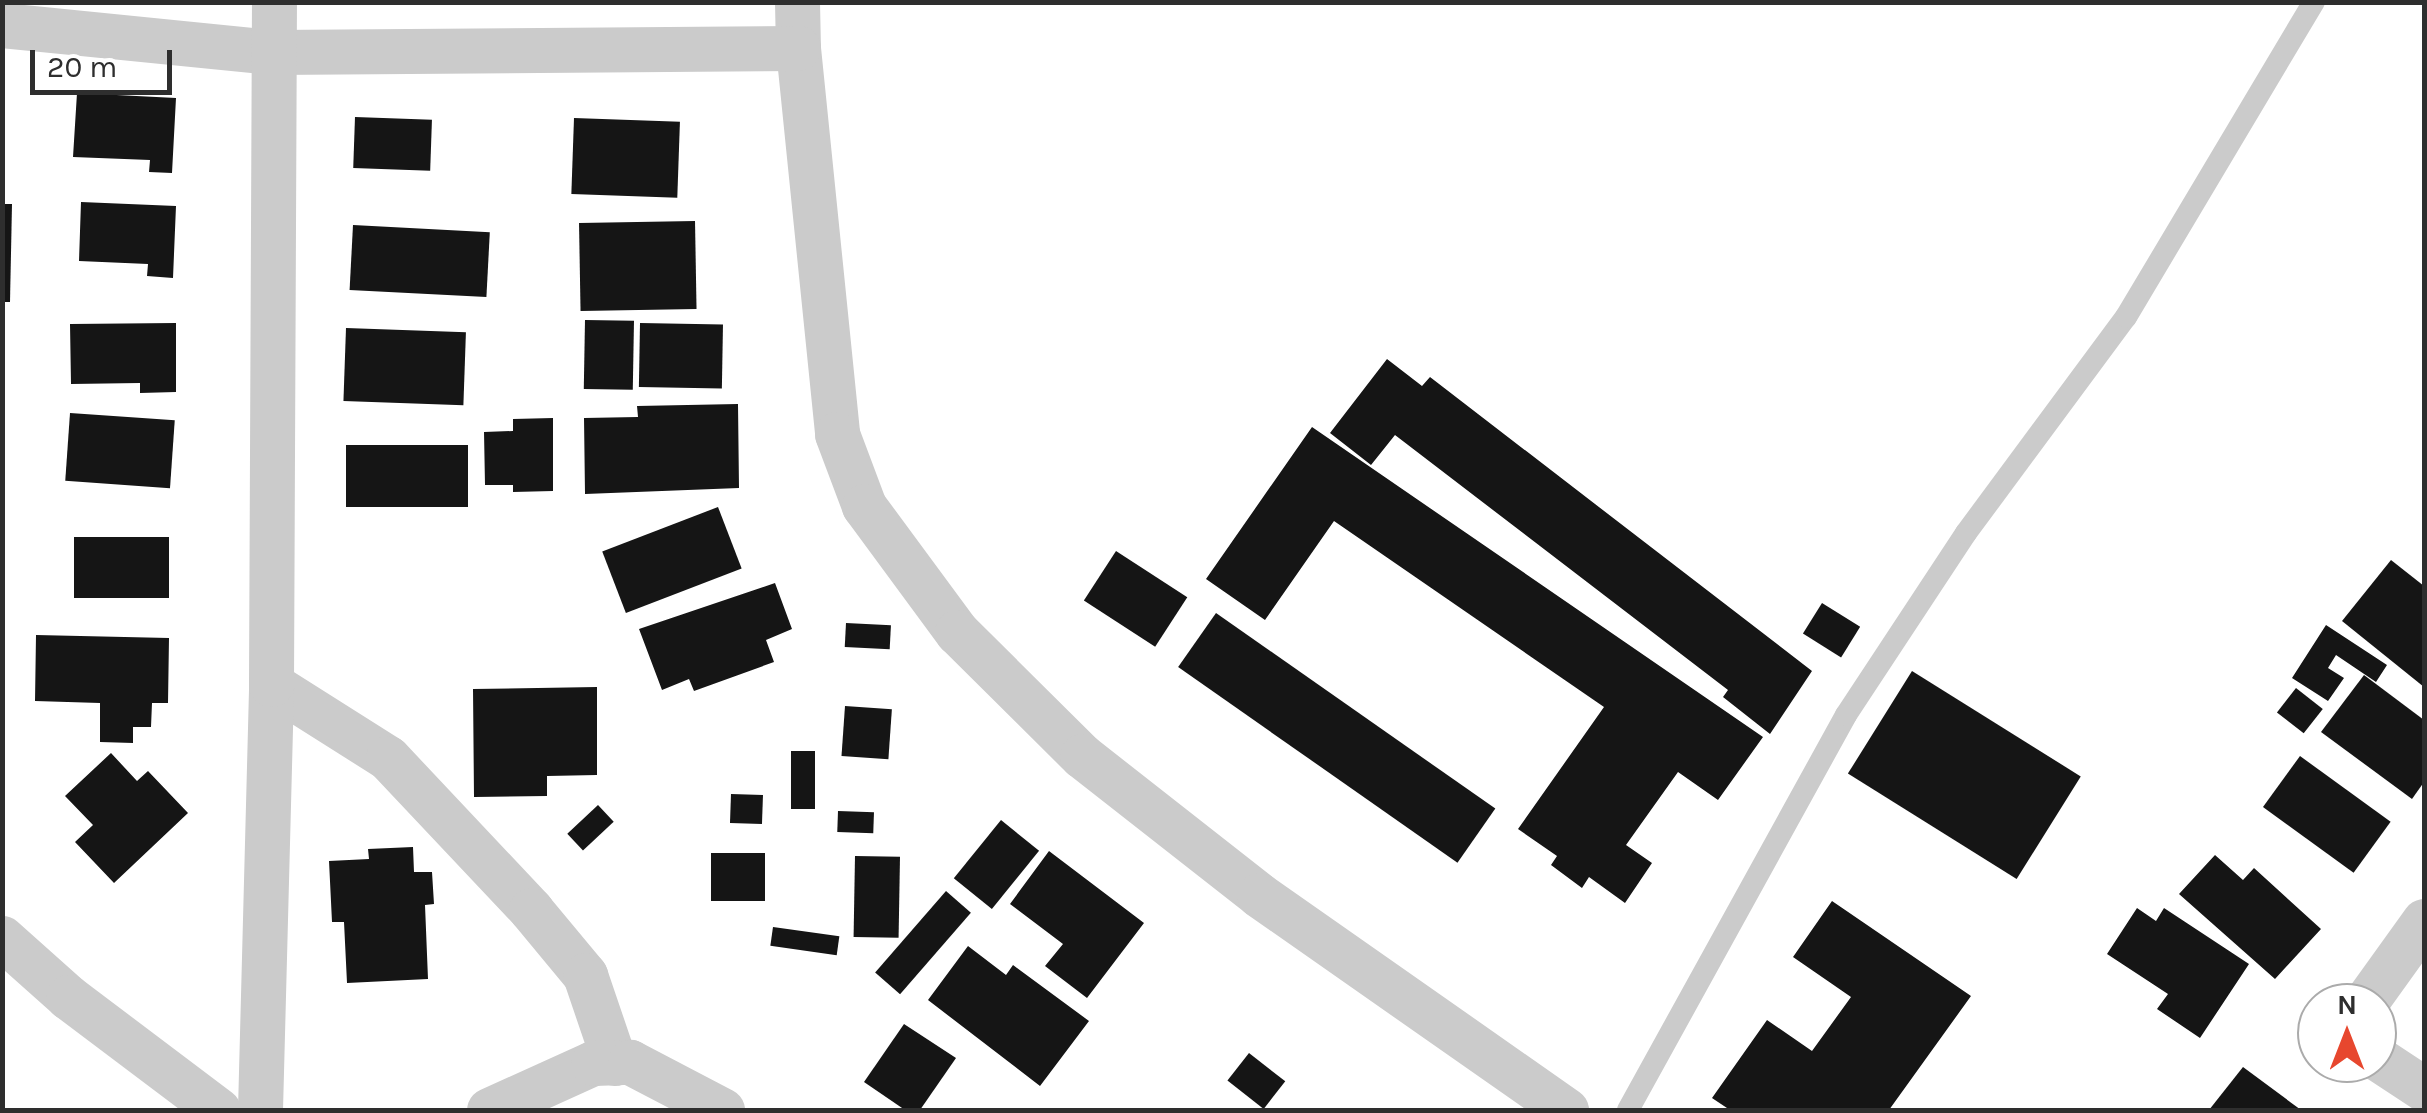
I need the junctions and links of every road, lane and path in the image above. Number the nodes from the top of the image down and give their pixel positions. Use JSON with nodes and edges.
{"nodes":[{"id":1,"x":274,"y":2,"type":"edge"},
{"id":2,"x":798,"y":2,"type":"edge"},
{"id":3,"x":2314,"y":2,"type":"edge"},
{"id":4,"x":2,"y":26,"type":"edge"},
{"id":5,"x":798,"y":48,"type":"junction"},
{"id":6,"x":273,"y":52,"type":"junction"},
{"id":7,"x":271,"y":684,"type":"junction"},
{"id":8,"x":2424,"y":922,"type":"edge"},
{"id":9,"x":2,"y":938,"type":"edge"},
{"id":10,"x":2380,"y":983,"type":"edge"},
{"id":11,"x":615,"y":1062,"type":"junction"},
{"id":12,"x":2397,"y":1071,"type":"edge"},
{"id":13,"x":2424,"y":1089,"type":"edge"},
{"id":14,"x":218,"y":1110,"type":"edge"},
{"id":15,"x":260,"y":1110,"type":"edge"},
{"id":16,"x":490,"y":1110,"type":"edge"},
{"id":17,"x":722,"y":1110,"type":"edge"},
{"id":18,"x":1566,"y":1110,"type":"edge"},
{"id":19,"x":1628,"y":1110,"type":"edge"}],
"edges":[{"from":1,"to":6,"type":"street"},
{"from":2,"to":5,"type":"street"},
{"from":3,"to":19,"type":"lane"},
{"from":4,"to":6,"type":"street"},
{"from":5,"to":6,"type":"street"},
{"from":5,"to":18,"type":"street"},
{"from":6,"to":7,"type":"street"},
{"from":7,"to":11,"type":"street"},
{"from":7,"to":15,"type":"street"},
{"from":8,"to":10,"type":"street"},
{"from":9,"to":14,"type":"street"},
{"from":11,"to":16,"type":"street"},
{"from":11,"to":17,"type":"street"},
{"from":12,"to":13,"type":"street"}]}
